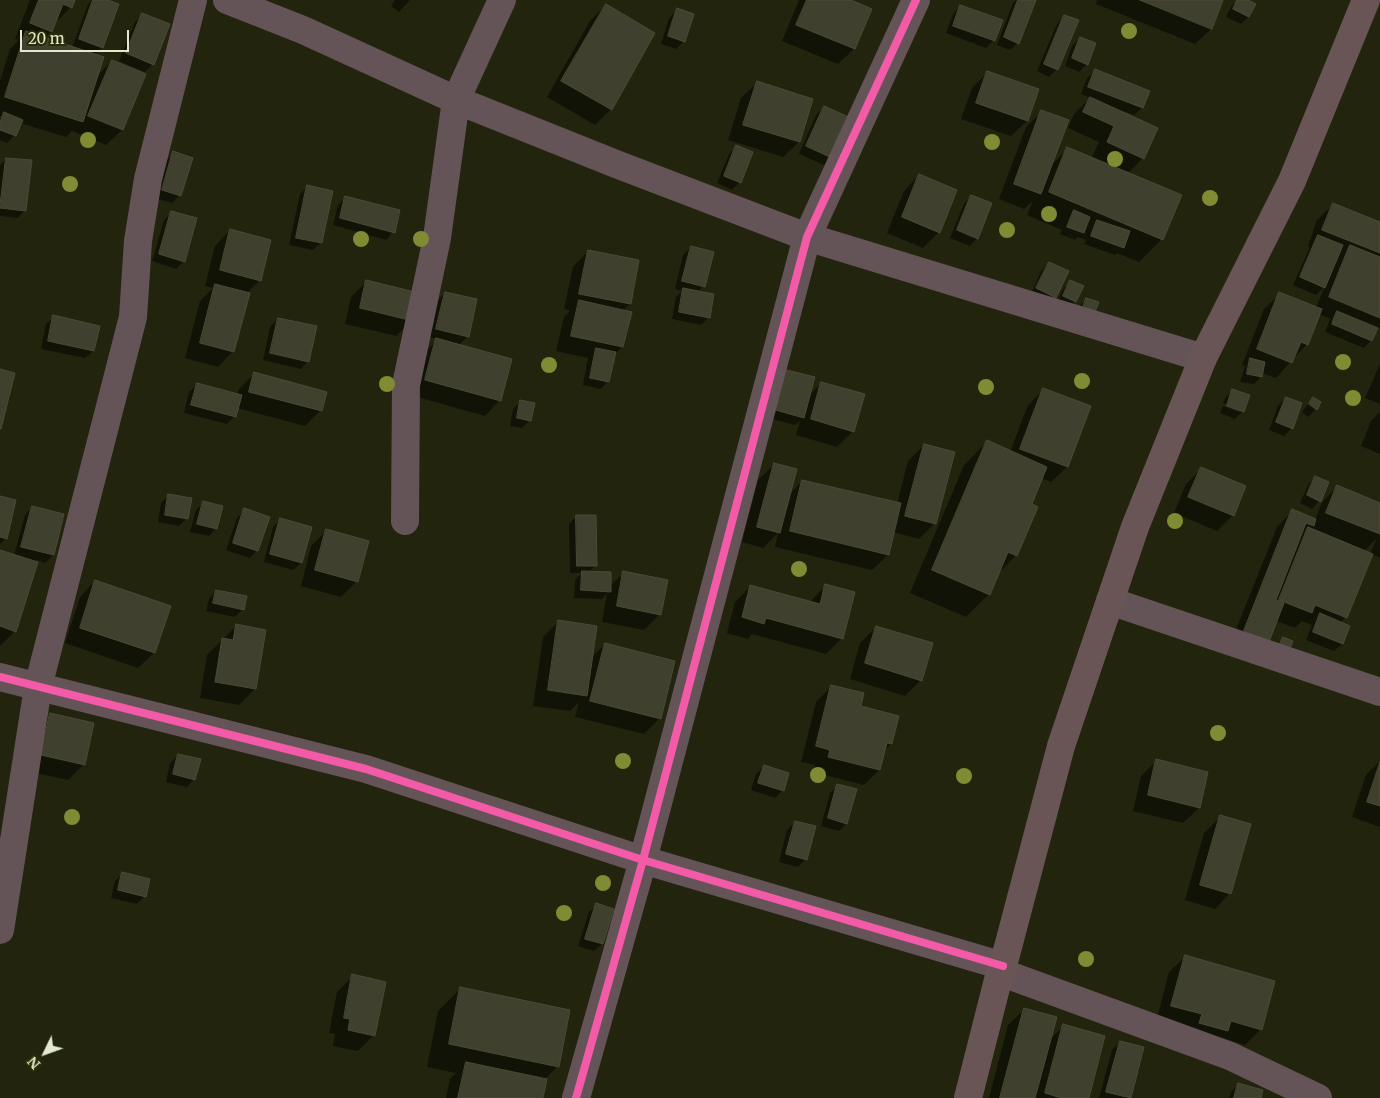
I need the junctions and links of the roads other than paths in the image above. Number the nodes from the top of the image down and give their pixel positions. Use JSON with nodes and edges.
{"nodes":[{"id":1,"x":192,"y":0,"type":"edge"},
{"id":2,"x":227,"y":0,"type":"edge"},
{"id":3,"x":502,"y":0,"type":"edge"},
{"id":4,"x":916,"y":0,"type":"edge"},
{"id":5,"x":1366,"y":0,"type":"edge"},
{"id":6,"x":456,"y":100,"type":"junction"},
{"id":7,"x":807,"y":237,"type":"junction"},
{"id":8,"x":1204,"y":358,"type":"junction"},
{"id":9,"x":405,"y":521,"type":"dead end"},
{"id":10,"x":1110,"y":601,"type":"junction"},
{"id":11,"x":0,"y":677,"type":"edge"},
{"id":12,"x":38,"y":688,"type":"junction"},
{"id":13,"x":1380,"y":692,"type":"edge"},
{"id":14,"x":643,"y":860,"type":"junction"},
{"id":15,"x":0,"y":930,"type":"edge"},
{"id":16,"x":1001,"y":969,"type":"junction"},
{"id":17,"x":576,"y":1098,"type":"edge"},
{"id":18,"x":968,"y":1098,"type":"edge"},
{"id":19,"x":1318,"y":1098,"type":"edge"}],
"edges":[{"from":1,"to":12,"type":"street"},
{"from":2,"to":6,"type":"street"},
{"from":3,"to":6,"type":"street"},
{"from":4,"to":7,"type":"street"},
{"from":5,"to":8,"type":"highway"},
{"from":6,"to":7,"type":"street"},
{"from":6,"to":9,"type":"street"},
{"from":7,"to":8,"type":"street"},
{"from":7,"to":14,"type":"street"},
{"from":8,"to":10,"type":"highway"},
{"from":10,"to":13,"type":"street"},
{"from":10,"to":16,"type":"highway"},
{"from":11,"to":12,"type":"street"},
{"from":12,"to":14,"type":"street"},
{"from":12,"to":15,"type":"street"},
{"from":14,"to":16,"type":"street"},
{"from":14,"to":17,"type":"street"},
{"from":16,"to":18,"type":"highway"},
{"from":16,"to":19,"type":"street"}]}
